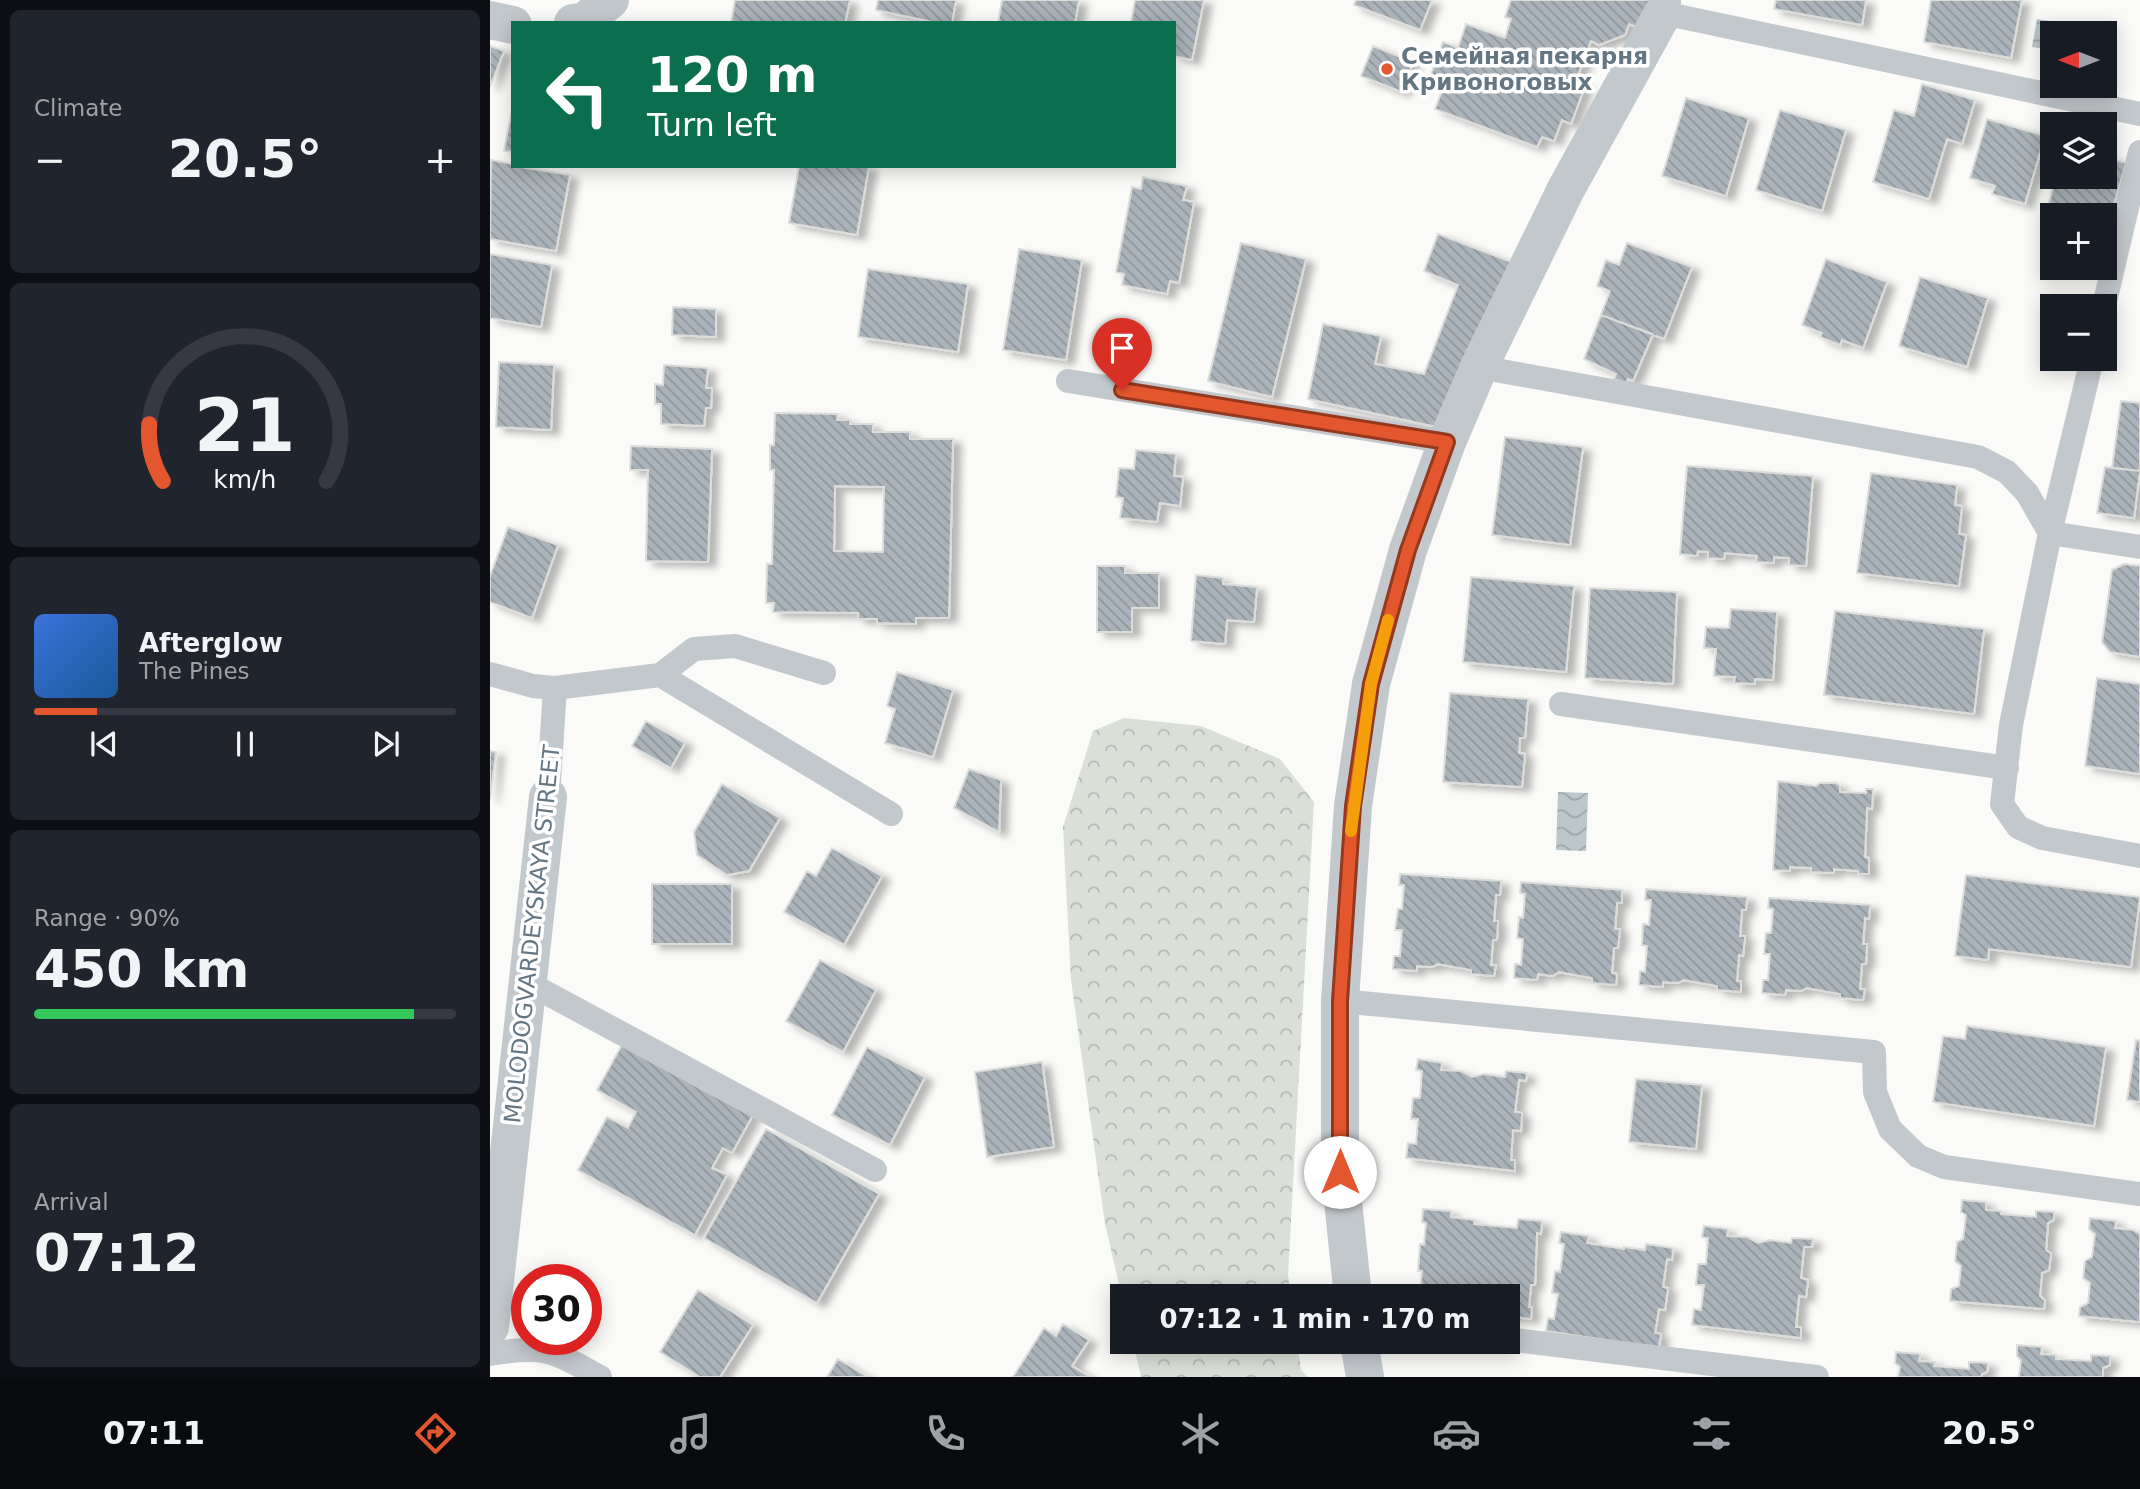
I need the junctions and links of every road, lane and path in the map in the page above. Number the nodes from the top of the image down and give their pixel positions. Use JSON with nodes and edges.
{"nodes":[{"id":1,"x":610,"y":0,"type":"edge"},
{"id":2,"x":1666,"y":7,"type":"edge"},
{"id":3,"x":490,"y":20,"type":"edge"},
{"id":4,"x":585,"y":21,"type":"edge"},
{"id":5,"x":511,"y":25,"type":"edge"},
{"id":6,"x":2140,"y":114,"type":"edge"},
{"id":7,"x":2140,"y":152,"type":"edge"},
{"id":8,"x":2107,"y":294,"type":"edge"},
{"id":9,"x":1479,"y":367,"type":"junction"},
{"id":10,"x":2089,"y":371,"type":"edge"},
{"id":11,"x":1068,"y":381,"type":"dead end"},
{"id":12,"x":1447,"y":442,"type":"junction"},
{"id":13,"x":2050,"y":533,"type":"junction"},
{"id":14,"x":2140,"y":547,"type":"edge"},
{"id":15,"x":824,"y":673,"type":"dead end"},
{"id":16,"x":490,"y":674,"type":"edge"},
{"id":17,"x":660,"y":676,"type":"junction"},
{"id":18,"x":544,"y":687,"type":"junction"},
{"id":19,"x":1561,"y":704,"type":"dead end"},
{"id":20,"x":2007,"y":768,"type":"junction"},
{"id":21,"x":548,"y":797,"type":"joint"},
{"id":22,"x":891,"y":814,"type":"dead end"},
{"id":23,"x":2140,"y":856,"type":"edge"},
{"id":24,"x":528,"y":983,"type":"junction"},
{"id":25,"x":1340,"y":1001,"type":"junction"},
{"id":26,"x":875,"y":1170,"type":"dead end"},
{"id":27,"x":2140,"y":1194,"type":"edge"},
{"id":28,"x":1352,"y":1284,"type":"edge"},
{"id":29,"x":490,"y":1327,"type":"edge"},
{"id":30,"x":1520,"y":1341,"type":"edge"},
{"id":31,"x":490,"y":1354,"type":"edge"},
{"id":32,"x":1361,"y":1354,"type":"edge"},
{"id":33,"x":600,"y":1377,"type":"edge"},
{"id":34,"x":1365,"y":1377,"type":"edge"},
{"id":35,"x":1817,"y":1377,"type":"edge"}],
"edges":[{"from":1,"to":4,"type":"street"},
{"from":2,"to":6,"type":"lane"},
{"from":2,"to":9,"type":"street"},
{"from":3,"to":5,"type":"street"},
{"from":7,"to":8,"type":"lane"},
{"from":9,"to":12,"type":"street"},
{"from":9,"to":13,"type":"lane"},
{"from":10,"to":13,"type":"lane"},
{"from":11,"to":12,"type":"lane"},
{"from":12,"to":25,"type":"street"},
{"from":13,"to":14,"type":"lane"},
{"from":13,"to":20,"type":"lane"},
{"from":15,"to":17,"type":"lane"},
{"from":16,"to":18,"type":"lane"},
{"from":17,"to":18,"type":"lane"},
{"from":17,"to":22,"type":"lane"},
{"from":18,"to":21,"type":"lane","name":"MOLODOGVARDEYSKAYA STREET"},
{"from":19,"to":20,"type":"lane"},
{"from":20,"to":23,"type":"lane"},
{"from":21,"to":24,"type":"street","name":"MOLODOGVARDEYSKAYA STREET"},
{"from":24,"to":26,"type":"lane"},
{"from":24,"to":29,"type":"street","name":"MOLODOGVARDEYSKAYA STREET"},
{"from":25,"to":27,"type":"lane"},
{"from":25,"to":28,"type":"street"},
{"from":30,"to":35,"type":"lane"},
{"from":31,"to":33,"type":"lane"},
{"from":32,"to":34,"type":"street"}]}
